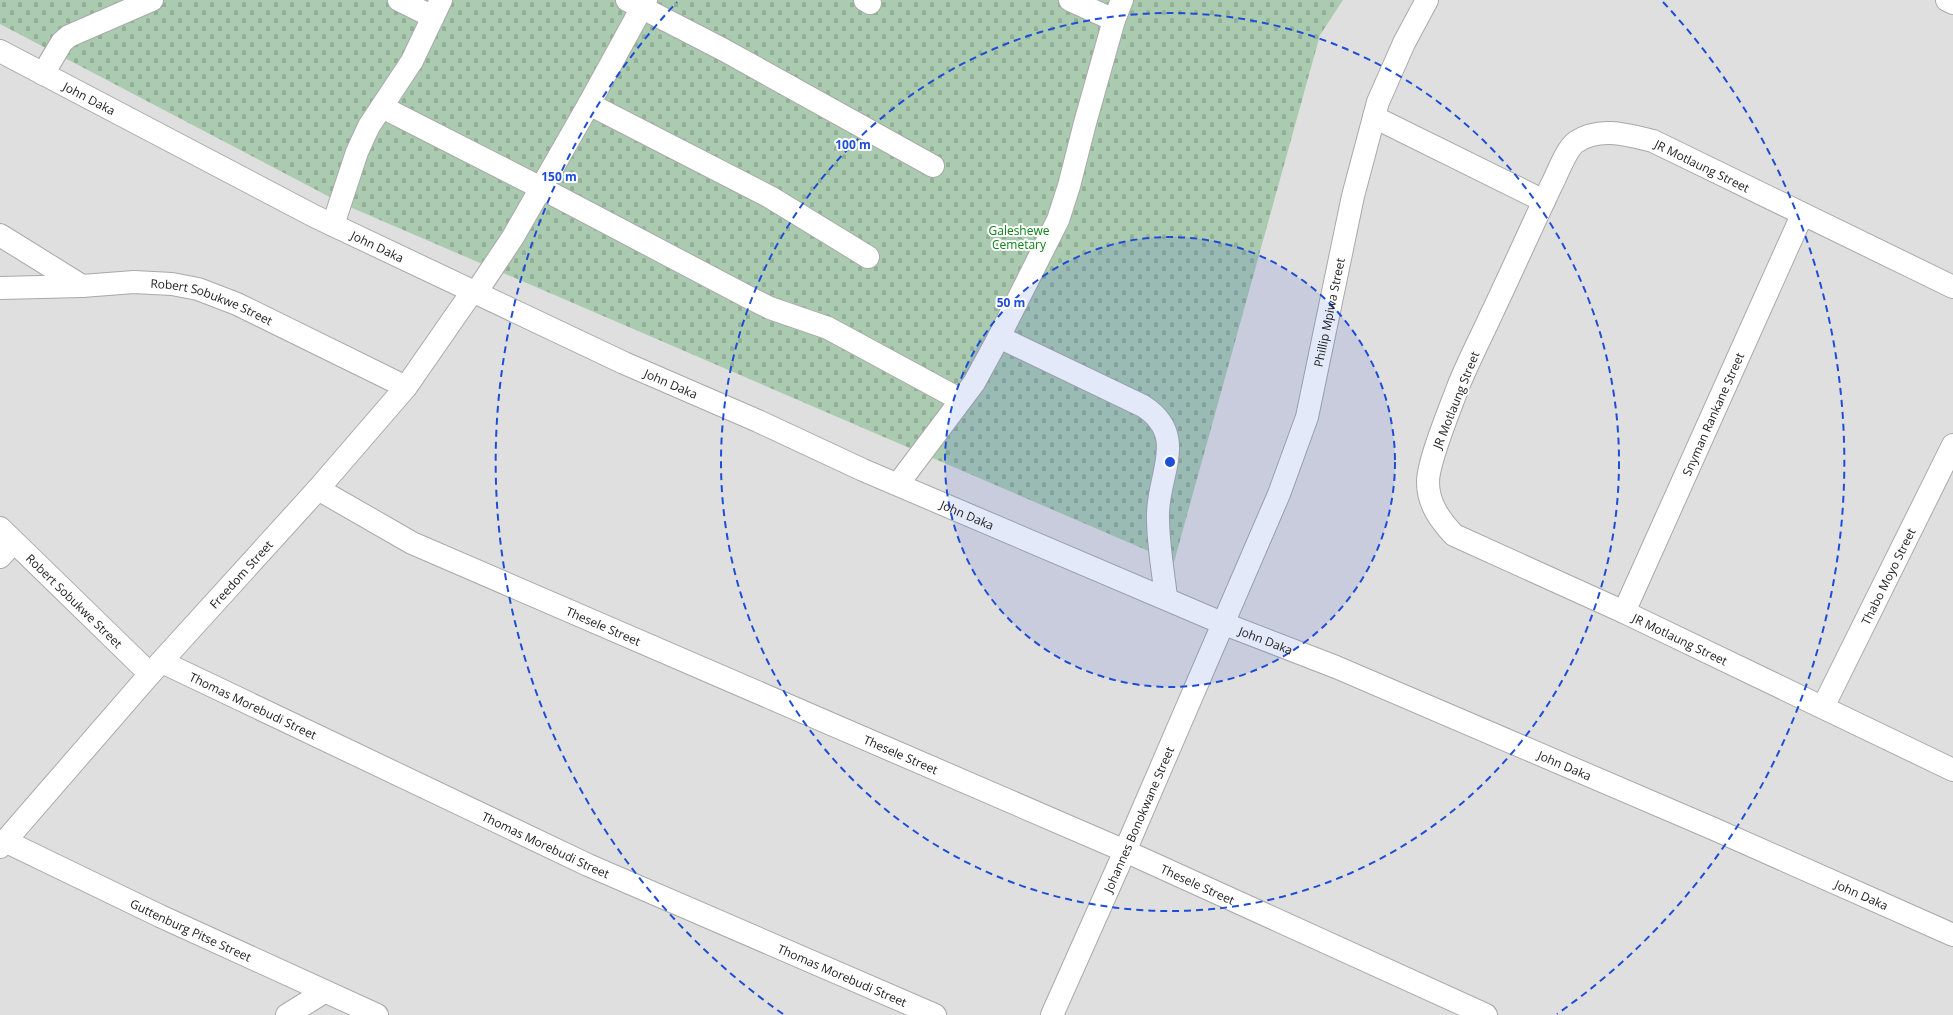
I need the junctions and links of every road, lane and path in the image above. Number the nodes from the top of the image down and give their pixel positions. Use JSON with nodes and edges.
{"nodes":[{"id":1,"x":152,"y":0,"type":"edge"},
{"id":2,"x":399,"y":0,"type":"edge"},
{"id":3,"x":1070,"y":0,"type":"edge"},
{"id":4,"x":1122,"y":0,"type":"edge"},
{"id":5,"x":1427,"y":0,"type":"edge"},
{"id":6,"x":1947,"y":0,"type":"edge"},
{"id":7,"x":638,"y":2,"type":"edge"},
{"id":8,"x":1953,"y":3,"type":"edge"},
{"id":9,"x":128,"y":7,"type":"edge"},
{"id":10,"x":437,"y":8,"type":"edge"},
{"id":11,"x":1114,"y":20,"type":"junction"},
{"id":12,"x":0,"y":52,"type":"edge"},
{"id":13,"x":43,"y":74,"type":"junction"},
{"id":14,"x":589,"y":104,"type":"junction"},
{"id":15,"x":382,"y":107,"type":"junction"},
{"id":16,"x":1374,"y":116,"type":"junction"},
{"id":17,"x":933,"y":166,"type":"dead end"},
{"id":18,"x":541,"y":188,"type":"junction"},
{"id":19,"x":1544,"y":201,"type":"junction"},
{"id":20,"x":1802,"y":215,"type":"junction"},
{"id":21,"x":333,"y":225,"type":"junction"},
{"id":22,"x":0,"y":235,"type":"edge"},
{"id":23,"x":868,"y":257,"type":"dead end"},
{"id":24,"x":82,"y":286,"type":"junction"},
{"id":25,"x":1953,"y":287,"type":"edge"},
{"id":26,"x":0,"y":288,"type":"edge"},
{"id":27,"x":474,"y":293,"type":"junction"},
{"id":28,"x":999,"y":337,"type":"junction"},
{"id":29,"x":406,"y":387,"type":"junction"},
{"id":30,"x":961,"y":400,"type":"junction"},
{"id":31,"x":1953,"y":445,"type":"edge"},
{"id":32,"x":898,"y":484,"type":"junction"},
{"id":33,"x":318,"y":488,"type":"junction"},
{"id":34,"x":7,"y":535,"type":"edge"},
{"id":35,"x":0,"y":557,"type":"edge"},
{"id":36,"x":1166,"y":597,"type":"junction"},
{"id":37,"x":1624,"y":612,"type":"junction"},
{"id":38,"x":1222,"y":623,"type":"junction"},
{"id":39,"x":156,"y":668,"type":"junction"},
{"id":40,"x":1823,"y":707,"type":"junction"},
{"id":41,"x":1953,"y":770,"type":"edge"},
{"id":42,"x":2,"y":844,"type":"edge"},
{"id":43,"x":1125,"y":851,"type":"junction"},
{"id":44,"x":1953,"y":936,"type":"edge"},
{"id":45,"x":324,"y":992,"type":"junction"},
{"id":46,"x":287,"y":1015,"type":"edge"},
{"id":47,"x":377,"y":1015,"type":"edge"},
{"id":48,"x":935,"y":1015,"type":"edge"},
{"id":49,"x":1052,"y":1015,"type":"edge"},
{"id":50,"x":1486,"y":1015,"type":"edge"}],
"edges":[{"from":1,"to":9,"type":"street"},
{"from":2,"to":10,"type":"street"},
{"from":3,"to":11,"type":"street"},
{"from":4,"to":11,"type":"street"},
{"from":5,"to":16,"type":"street","name":"Phillip Mpiwa Street"},
{"from":6,"to":8,"type":"street"},
{"from":7,"to":14,"type":"street","name":"Freedom Street"},
{"from":7,"to":17,"type":"street"},
{"from":9,"to":13,"type":"street"},
{"from":10,"to":15,"type":"street"},
{"from":11,"to":28,"type":"street"},
{"from":12,"to":13,"type":"street","name":"John Daka"},
{"from":13,"to":21,"type":"street","name":"John Daka"},
{"from":14,"to":18,"type":"street","name":"Freedom Street"},
{"from":14,"to":23,"type":"street"},
{"from":15,"to":18,"type":"street"},
{"from":15,"to":21,"type":"street"},
{"from":16,"to":19,"type":"street"},
{"from":16,"to":38,"type":"street","name":"Phillip Mpiwa Street"},
{"from":18,"to":27,"type":"street","name":"Freedom Street"},
{"from":18,"to":30,"type":"street"},
{"from":19,"to":20,"type":"street","name":"JR Motlaung Street"},
{"from":19,"to":37,"type":"street","name":"JR Motlaung Street"},
{"from":20,"to":25,"type":"street","name":"JR Motlaung Street"},
{"from":20,"to":37,"type":"street","name":"Snyman Rankane Street"},
{"from":21,"to":27,"type":"street","name":"John Daka"},
{"from":22,"to":24,"type":"street"},
{"from":24,"to":26,"type":"street","name":"Robert Sobukwe Street"},
{"from":24,"to":29,"type":"street","name":"Robert Sobukwe Street"},
{"from":27,"to":29,"type":"street","name":"Freedom Street"},
{"from":27,"to":32,"type":"street","name":"John Daka"},
{"from":28,"to":30,"type":"street"},
{"from":28,"to":36,"type":"street"},
{"from":29,"to":33,"type":"street","name":"Freedom Street"},
{"from":30,"to":32,"type":"street"},
{"from":31,"to":40,"type":"street","name":"Thabo Moyo Street"},
{"from":32,"to":36,"type":"street","name":"John Daka"},
{"from":33,"to":39,"type":"street","name":"Freedom Street"},
{"from":33,"to":43,"type":"street","name":"Thesele Street"},
{"from":34,"to":35,"type":"street"},
{"from":34,"to":39,"type":"street","name":"Robert Sobukwe Street"},
{"from":36,"to":38,"type":"street","name":"John Daka"},
{"from":37,"to":40,"type":"street","name":"JR Motlaung Street"},
{"from":38,"to":43,"type":"street","name":"Johannes Bonokwane Street"},
{"from":38,"to":44,"type":"street","name":"John Daka"},
{"from":39,"to":42,"type":"street","name":"Freedom Street"},
{"from":39,"to":48,"type":"street","name":"Thomas Morebudi Street"},
{"from":40,"to":41,"type":"street","name":"JR Motlaung Street"},
{"from":42,"to":45,"type":"street","name":"Guttenburg Pitse Street"},
{"from":43,"to":49,"type":"street","name":"Johannes Bonokwane Street"},
{"from":43,"to":50,"type":"street","name":"Thesele Street"},
{"from":45,"to":46,"type":"street"},
{"from":45,"to":47,"type":"street","name":"Guttenburg Pitse Street"}]}
